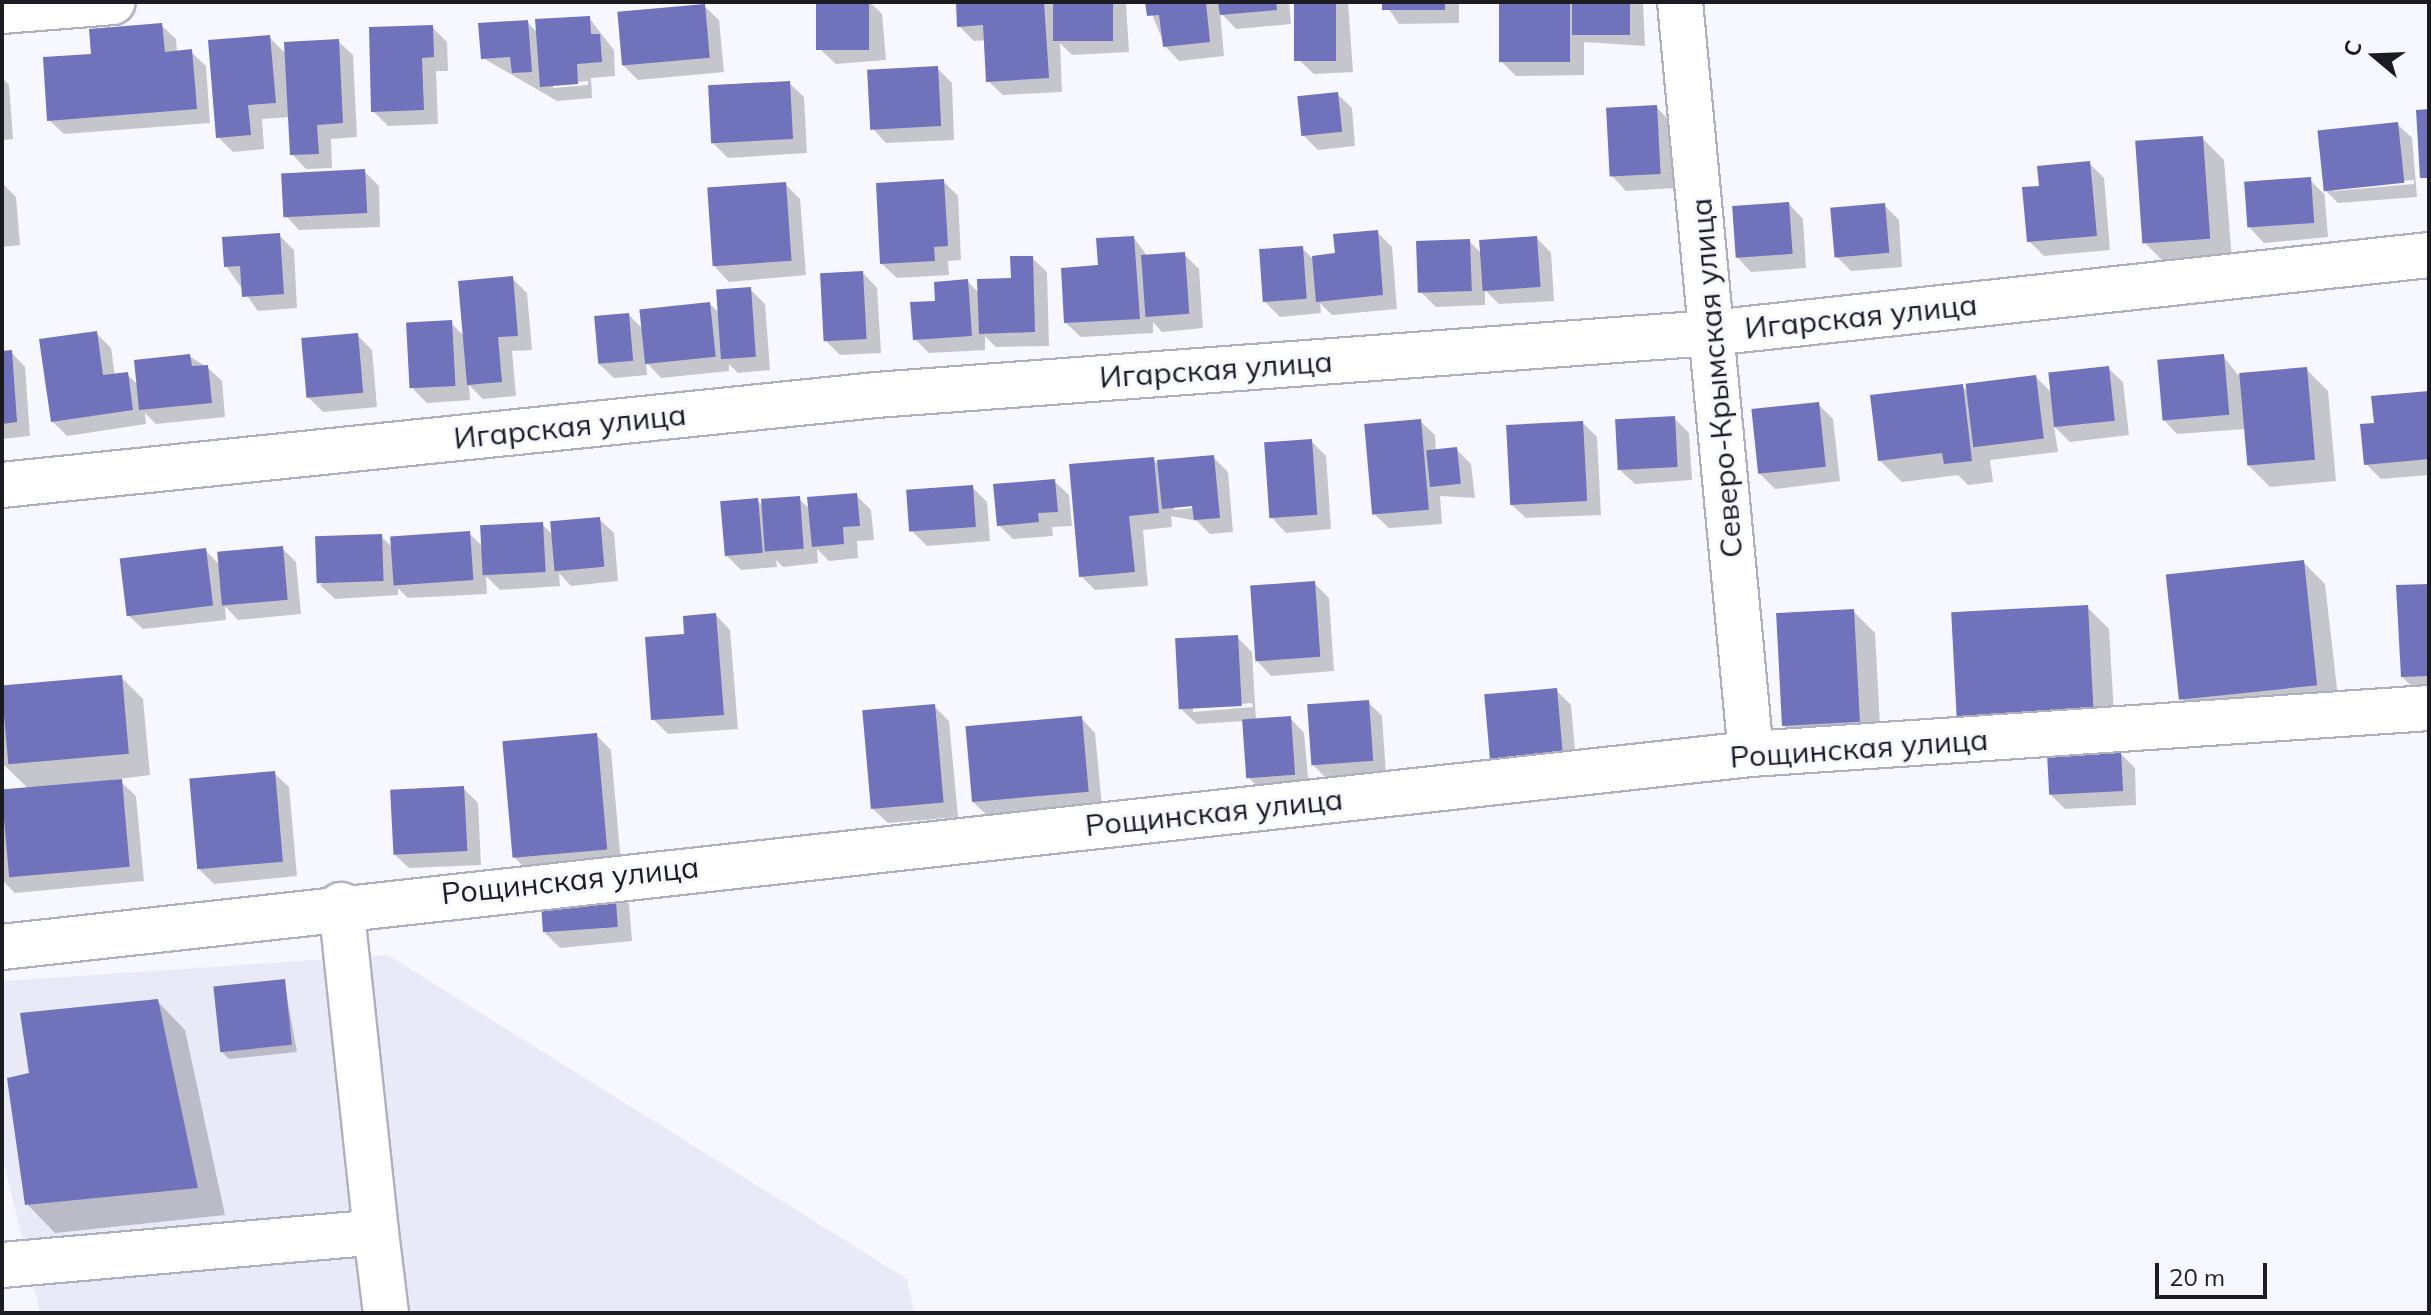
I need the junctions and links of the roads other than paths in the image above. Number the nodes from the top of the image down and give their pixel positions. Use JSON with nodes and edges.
{"nodes":[{"id":1,"x":113,"y":2,"type":"edge"},
{"id":2,"x":1680,"y":2,"type":"edge"},
{"id":3,"x":2,"y":11,"type":"edge"},
{"id":4,"x":2429,"y":255,"type":"edge"},
{"id":5,"x":1711,"y":333,"type":"junction"},
{"id":6,"x":2,"y":485,"type":"edge"},
{"id":7,"x":2429,"y":708,"type":"edge"},
{"id":8,"x":1751,"y":754,"type":"junction"},
{"id":9,"x":341,"y":905,"type":"junction"},
{"id":10,"x":2,"y":947,"type":"edge"},
{"id":11,"x":376,"y":1232,"type":"junction"},
{"id":12,"x":2,"y":1265,"type":"edge"},
{"id":13,"x":386,"y":1313,"type":"edge"}],
"edges":[{"from":1,"to":3,"type":"street"},
{"from":2,"to":5,"type":"street","name":"Северо-Крымская улица"},
{"from":4,"to":5,"type":"street","name":"Игарская улица"},
{"from":5,"to":6,"type":"street","name":"Игарская улица"},
{"from":5,"to":8,"type":"street","name":"Северо-Крымская улица"},
{"from":7,"to":8,"type":"street","name":"Рощинская улица"},
{"from":8,"to":9,"type":"street","name":"Рощинская улица"},
{"from":9,"to":10,"type":"street","name":"Рощинская улица"},
{"from":9,"to":11,"type":"street"},
{"from":11,"to":12,"type":"street"},
{"from":11,"to":13,"type":"street"}]}
